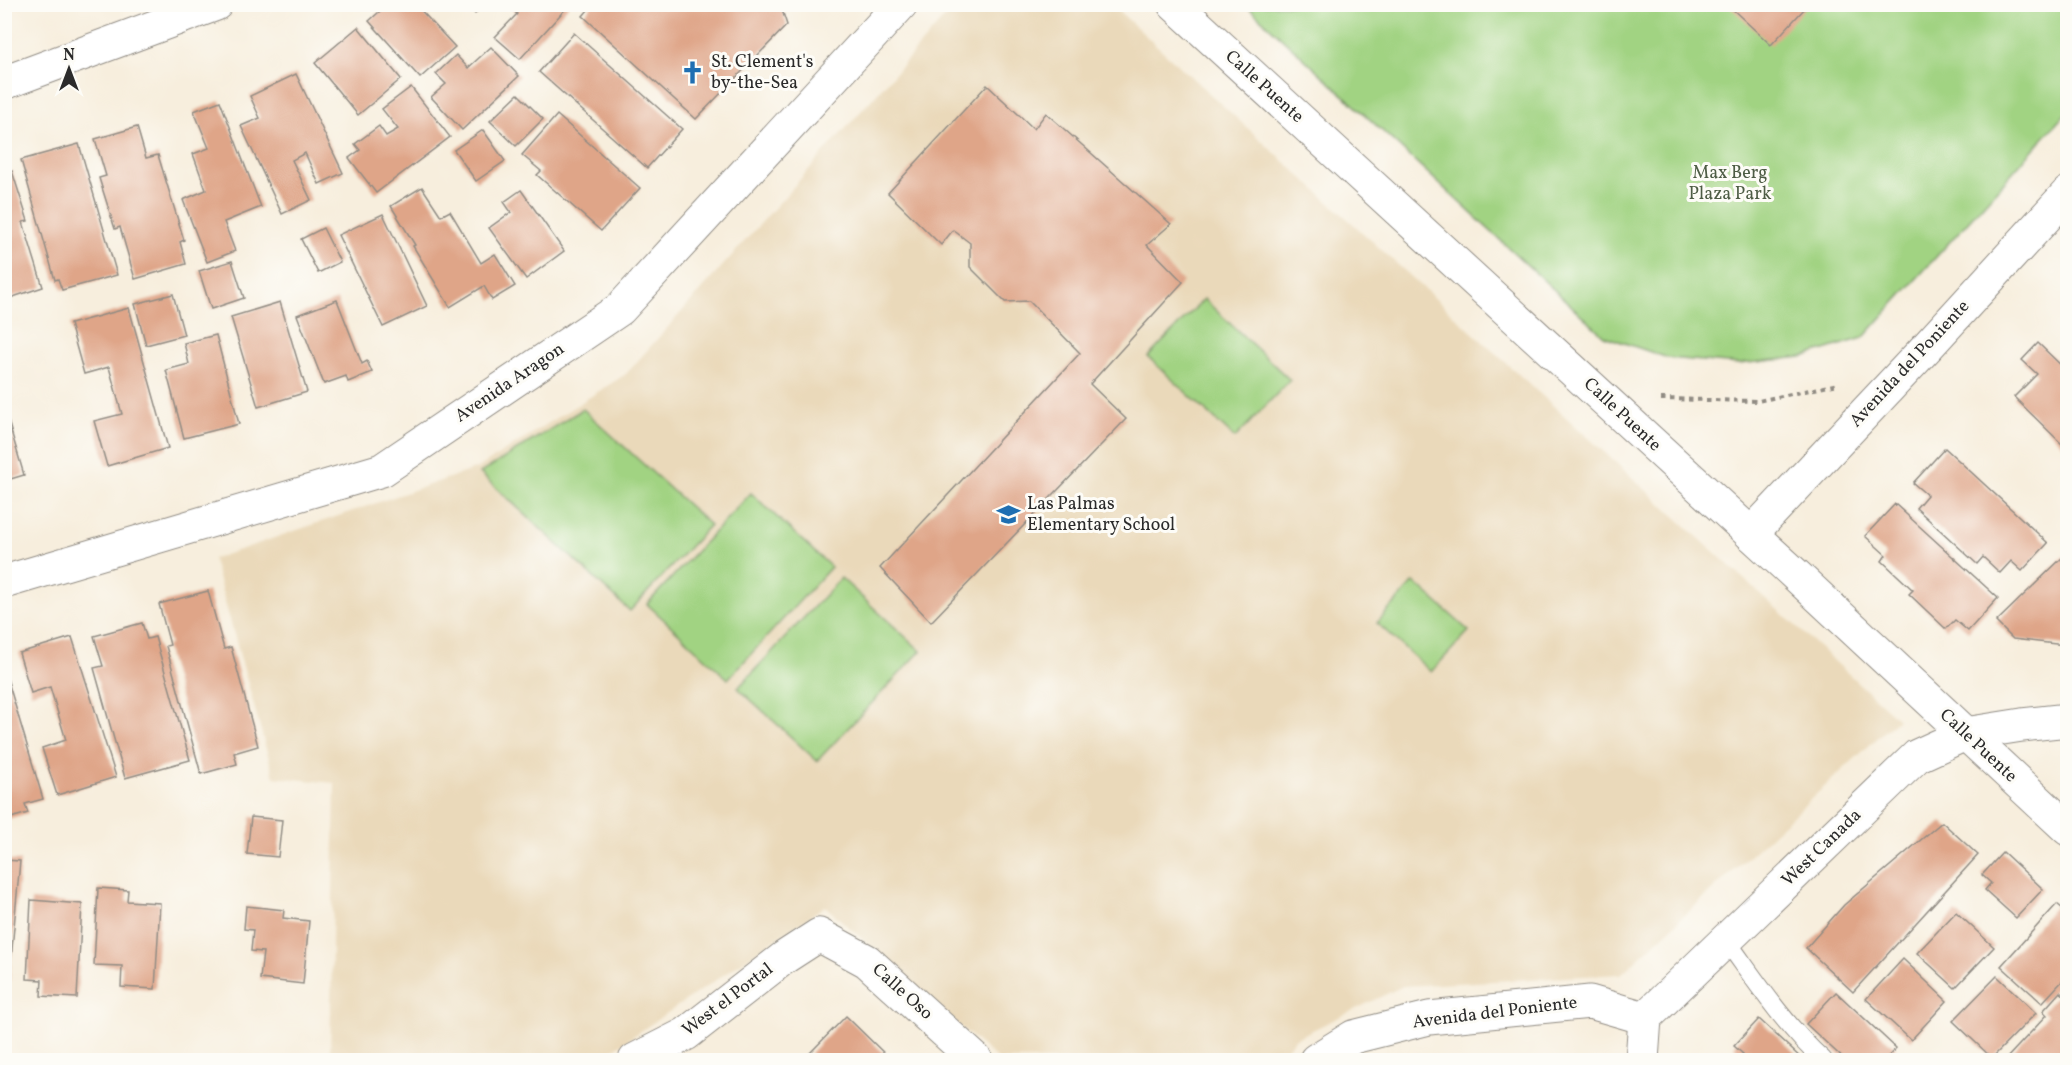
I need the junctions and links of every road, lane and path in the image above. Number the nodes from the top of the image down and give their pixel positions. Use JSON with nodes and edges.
{"nodes":[{"id":1,"x":216,"y":4,"type":"edge"},
{"id":2,"x":901,"y":4,"type":"edge"},
{"id":3,"x":1174,"y":4,"type":"edge"},
{"id":4,"x":4,"y":83,"type":"edge"},
{"id":5,"x":2067,"y":193,"type":"edge"},
{"id":6,"x":1844,"y":382,"type":"dead end"},
{"id":7,"x":1654,"y":398,"type":"dead end"},
{"id":8,"x":1751,"y":534,"type":"junction"},
{"id":9,"x":4,"y":582,"type":"edge"},
{"id":10,"x":2067,"y":720,"type":"edge"},
{"id":11,"x":1965,"y":734,"type":"junction"},
{"id":12,"x":2067,"y":829,"type":"edge"},
{"id":13,"x":819,"y":935,"type":"joint"},
{"id":14,"x":1726,"y":940,"type":"junction"},
{"id":15,"x":1645,"y":1018,"type":"junction"},
{"id":16,"x":635,"y":1060,"type":"edge"},
{"id":17,"x":976,"y":1060,"type":"edge"},
{"id":18,"x":1316,"y":1060,"type":"edge"},
{"id":19,"x":1642,"y":1060,"type":"edge"},
{"id":20,"x":1823,"y":1060,"type":"edge"}],
"edges":[{"from":1,"to":4,"type":"street"},
{"from":2,"to":9,"type":"street","name":"Avenida Aragon"},
{"from":3,"to":8,"type":"street","name":"Calle Puente"},
{"from":5,"to":8,"type":"street","name":"Avenida del Poniente"},
{"from":6,"to":7,"type":"path"},
{"from":8,"to":11,"type":"street","name":"Calle Puente"},
{"from":10,"to":11,"type":"street","name":"West Canada"},
{"from":11,"to":12,"type":"street","name":"Calle Puente"},
{"from":11,"to":14,"type":"street","name":"West Canada"},
{"from":13,"to":16,"type":"street","name":"West el Portal"},
{"from":13,"to":17,"type":"street","name":"Calle Oso"},
{"from":14,"to":15,"type":"street","name":"West Canada"},
{"from":14,"to":20,"type":"lane"},
{"from":15,"to":18,"type":"street","name":"Avenida del Poniente"},
{"from":15,"to":19,"type":"street"}]}
